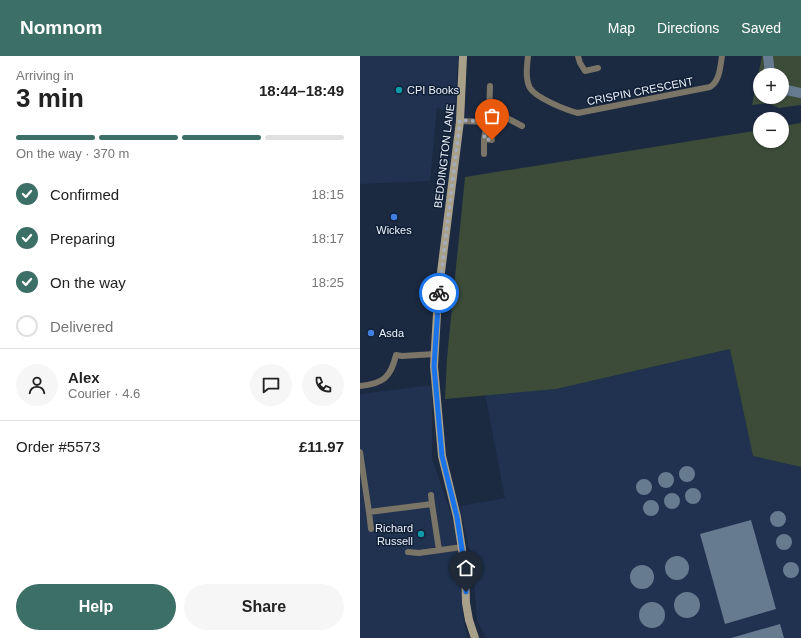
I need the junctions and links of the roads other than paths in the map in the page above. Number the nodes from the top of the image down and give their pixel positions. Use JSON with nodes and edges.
{"nodes":[{"id":1,"x":463,"y":56,"type":"edge"},
{"id":2,"x":528,"y":56,"type":"edge"},
{"id":3,"x":578,"y":56,"type":"edge"},
{"id":4,"x":722,"y":56,"type":"edge"},
{"id":5,"x":598,"y":68,"type":"dead end"},
{"id":6,"x":490,"y":86,"type":"dead end"},
{"id":7,"x":488,"y":119,"type":"junction"},
{"id":8,"x":460,"y":120,"type":"junction"},
{"id":9,"x":522,"y":126,"type":"dead end"},
{"id":10,"x":484,"y":139,"type":"junction"},
{"id":11,"x":492,"y":140,"type":"dead end"},
{"id":12,"x":484,"y":154,"type":"dead end"},
{"id":13,"x":435,"y":354,"type":"junction"},
{"id":14,"x":360,"y":386,"type":"edge"},
{"id":15,"x":360,"y":452,"type":"edge"},
{"id":16,"x":431,"y":495,"type":"dead end"},
{"id":17,"x":432,"y":504,"type":"junction"},
{"id":18,"x":368,"y":512,"type":"junction"},
{"id":19,"x":371,"y":529,"type":"dead end"},
{"id":20,"x":462,"y":547,"type":"junction"},
{"id":21,"x":439,"y":550,"type":"junction"},
{"id":22,"x":408,"y":552,"type":"dead end"},
{"id":23,"x":475,"y":638,"type":"edge"}],
"edges":[{"from":1,"to":8,"type":"main road","name":"BEDDINGTON LANE"},
{"from":2,"to":4,"type":"street","name":"CRISPIN CRESCENT"},
{"from":3,"to":5,"type":"street"},
{"from":6,"to":7,"type":"street"},
{"from":7,"to":8,"type":"street"},
{"from":7,"to":9,"type":"street"},
{"from":7,"to":10,"type":"street"},
{"from":8,"to":13,"type":"main road","name":"BEDDINGTON LANE"},
{"from":10,"to":11,"type":"street"},
{"from":10,"to":12,"type":"street"},
{"from":13,"to":14,"type":"street"},
{"from":13,"to":20,"type":"main road","name":"BEDDINGTON LANE"},
{"from":15,"to":18,"type":"street"},
{"from":16,"to":17,"type":"street"},
{"from":17,"to":18,"type":"street"},
{"from":17,"to":21,"type":"street"},
{"from":18,"to":19,"type":"street"},
{"from":20,"to":21,"type":"street"},
{"from":20,"to":23,"type":"main road","name":"BEDDINGTON LANE"},
{"from":21,"to":22,"type":"street"}]}
